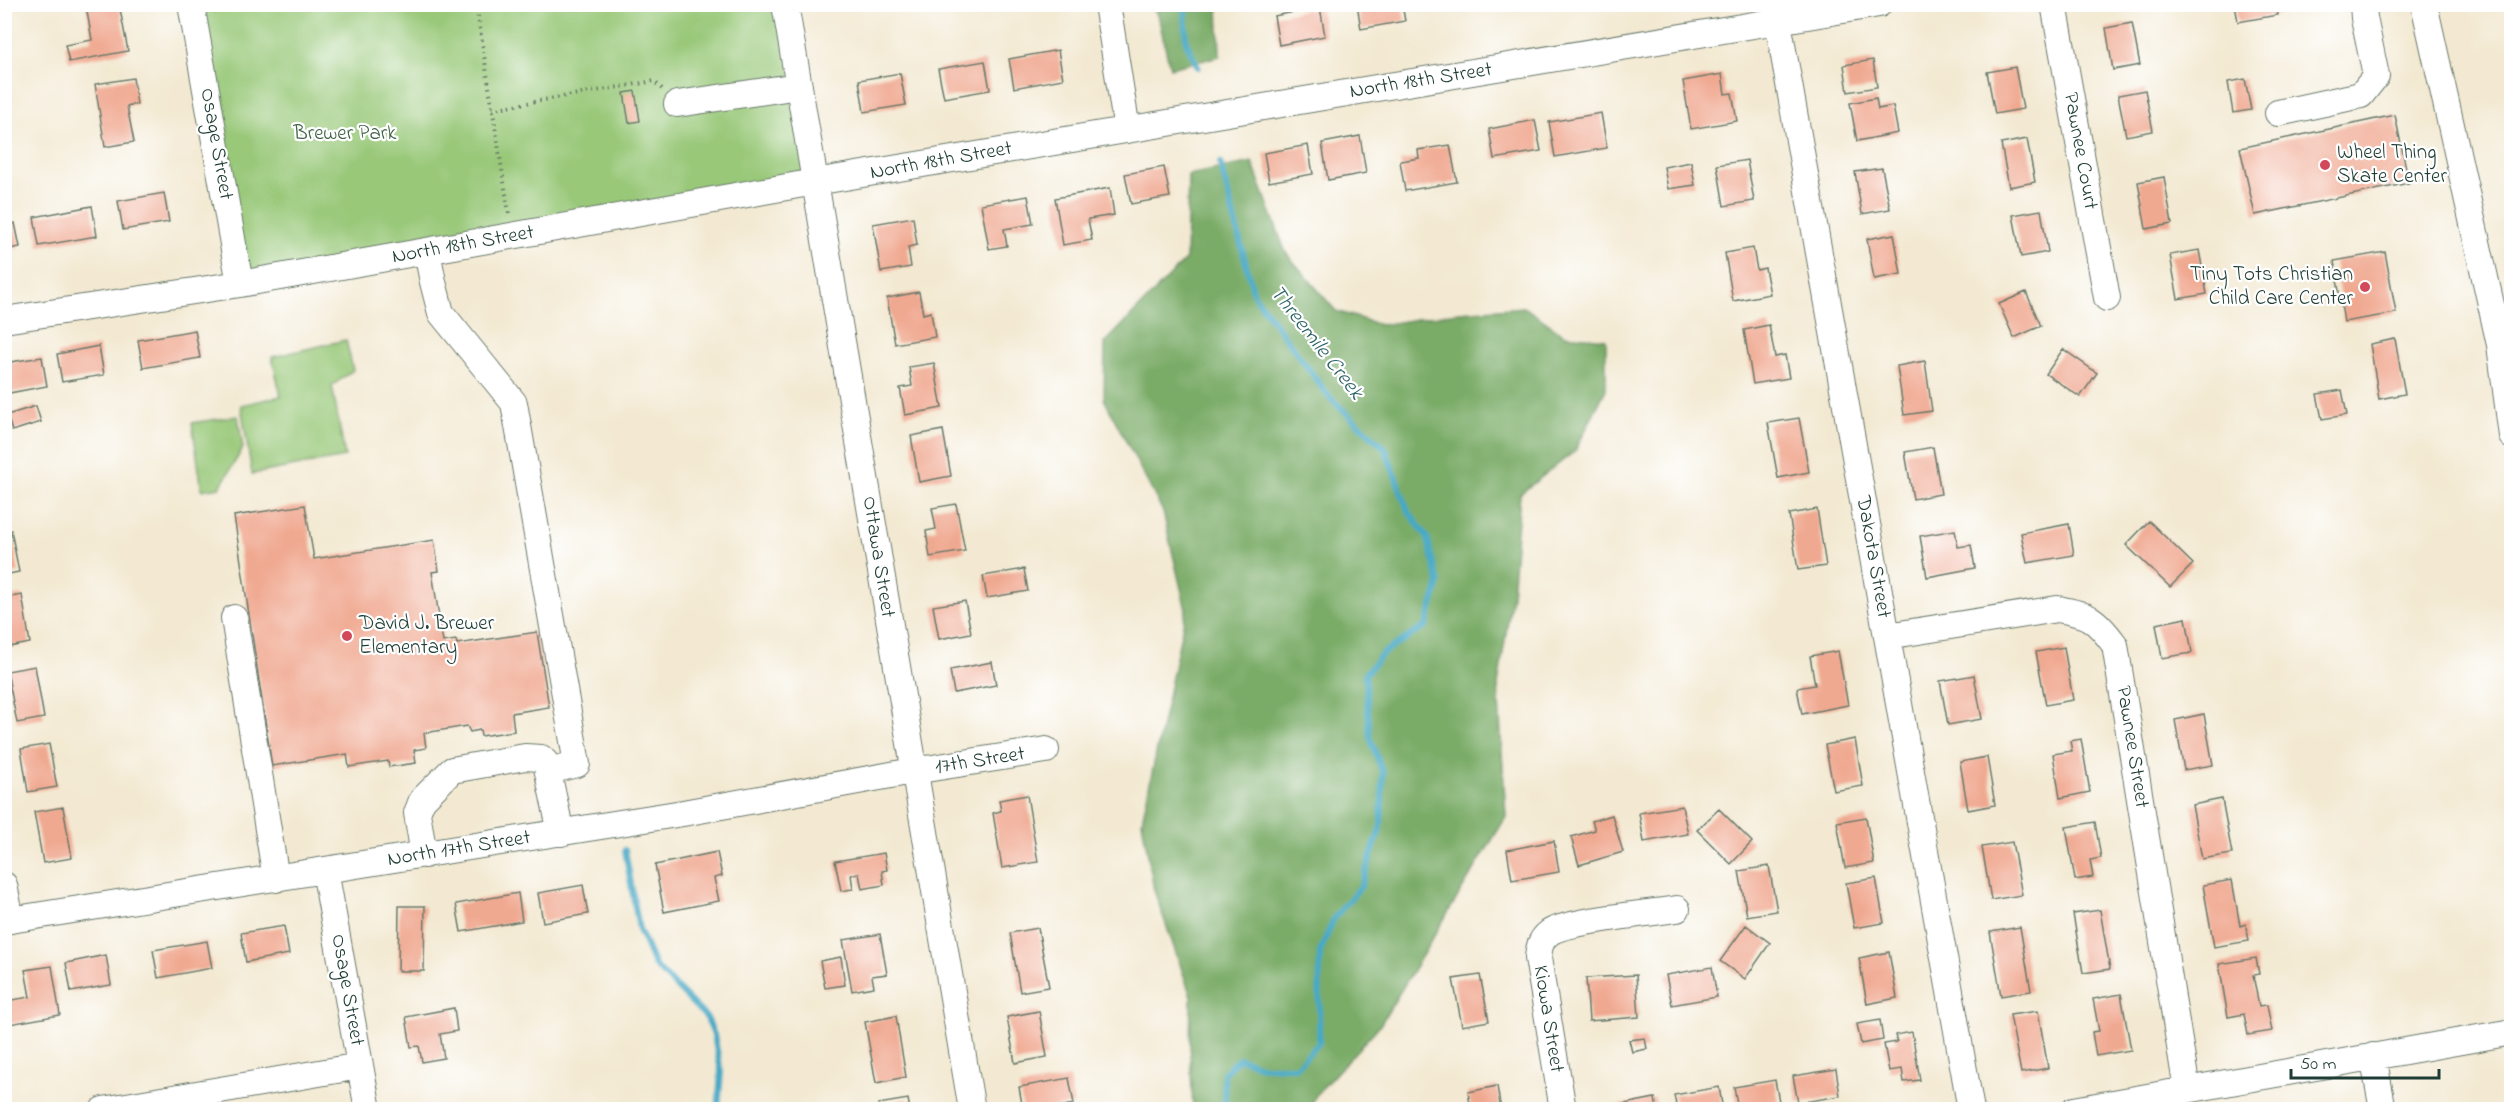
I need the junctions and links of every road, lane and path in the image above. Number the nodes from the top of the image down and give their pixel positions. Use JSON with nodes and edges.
{"nodes":[{"id":1,"x":258,"y":4,"type":"edge"},
{"id":2,"x":476,"y":4,"type":"edge"},
{"id":3,"x":785,"y":4,"type":"edge"},
{"id":4,"x":1107,"y":4,"type":"edge"},
{"id":5,"x":1879,"y":4,"type":"edge"},
{"id":6,"x":2054,"y":4,"type":"edge"},
{"id":7,"x":2363,"y":4,"type":"edge"},
{"id":8,"x":2424,"y":4,"type":"edge"},
{"id":9,"x":192,"y":10,"type":"edge"},
{"id":10,"x":1776,"y":13,"type":"edge"},
{"id":11,"x":799,"y":86,"type":"junction"},
{"id":12,"x":677,"y":104,"type":"joint"},
{"id":13,"x":492,"y":109,"type":"junction"},
{"id":14,"x":2278,"y":113,"type":"dead end"},
{"id":15,"x":1127,"y":130,"type":"junction"},
{"id":16,"x":815,"y":182,"type":"junction"},
{"id":17,"x":513,"y":236,"type":"junction"},
{"id":18,"x":427,"y":251,"type":"junction"},
{"id":19,"x":240,"y":284,"type":"junction"},
{"id":20,"x":2107,"y":298,"type":"dead end"},
{"id":21,"x":4,"y":320,"type":"edge"},
{"id":22,"x":2511,"y":436,"type":"edge"},
{"id":23,"x":234,"y":618,"type":"dead end"},
{"id":24,"x":1887,"y":636,"type":"junction"},
{"id":25,"x":1046,"y":750,"type":"dead end"},
{"id":26,"x":548,"y":771,"type":"junction"},
{"id":27,"x":913,"y":771,"type":"junction"},
{"id":28,"x":561,"y":833,"type":"junction"},
{"id":29,"x":424,"y":855,"type":"junction"},
{"id":30,"x":325,"y":870,"type":"junction"},
{"id":31,"x":276,"y":879,"type":"junction"},
{"id":32,"x":4,"y":885,"type":"edge"},
{"id":33,"x":1677,"y":909,"type":"dead end"},
{"id":34,"x":8,"y":920,"type":"edge"},
{"id":35,"x":2511,"y":1032,"type":"edge"},
{"id":36,"x":2373,"y":1056,"type":"junction"},
{"id":37,"x":360,"y":1066,"type":"junction"},
{"id":38,"x":2187,"y":1090,"type":"junction"},
{"id":39,"x":2159,"y":1102,"type":"edge"},
{"id":40,"x":103,"y":1110,"type":"edge"},
{"id":41,"x":368,"y":1110,"type":"edge"},
{"id":42,"x":972,"y":1110,"type":"edge"},
{"id":43,"x":1563,"y":1110,"type":"edge"},
{"id":44,"x":1971,"y":1110,"type":"edge"},
{"id":45,"x":2074,"y":1110,"type":"edge"},
{"id":46,"x":2382,"y":1110,"type":"edge"}],
"edges":[{"from":1,"to":9,"type":"path"},
{"from":2,"to":13,"type":"path"},
{"from":3,"to":11,"type":"street","name":"Ottawa Street"},
{"from":4,"to":15,"type":"street"},
{"from":5,"to":10,"type":"street","name":"North 18th Street"},
{"from":6,"to":20,"type":"street","name":"Pawnee Court"},
{"from":7,"to":14,"type":"street"},
{"from":8,"to":22,"type":"street"},
{"from":9,"to":19,"type":"street","name":"Osage Street"},
{"from":10,"to":15,"type":"street","name":"North 18th Street"},
{"from":10,"to":24,"type":"street","name":"Dakota Street"},
{"from":11,"to":12,"type":"street"},
{"from":11,"to":16,"type":"street","name":"Ottawa Street"},
{"from":12,"to":13,"type":"path"},
{"from":13,"to":17,"type":"path"},
{"from":15,"to":16,"type":"street","name":"North 18th Street"},
{"from":16,"to":17,"type":"street","name":"North 18th Street"},
{"from":16,"to":27,"type":"street","name":"Ottawa Street"},
{"from":17,"to":18,"type":"street","name":"North 18th Street"},
{"from":18,"to":19,"type":"street","name":"North 18th Street"},
{"from":18,"to":26,"type":"street"},
{"from":19,"to":21,"type":"street","name":"North 18th Street"},
{"from":23,"to":31,"type":"street"},
{"from":24,"to":38,"type":"street","name":"Pawnee Street"},
{"from":24,"to":44,"type":"street","name":"Dakota Street"},
{"from":25,"to":27,"type":"street","name":"17th Street"},
{"from":26,"to":28,"type":"street"},
{"from":26,"to":29,"type":"street"},
{"from":27,"to":28,"type":"street","name":"North 17th Street"},
{"from":27,"to":42,"type":"street","name":"Ottawa Street"},
{"from":28,"to":29,"type":"street","name":"North 17th Street"},
{"from":29,"to":30,"type":"street","name":"North 17th Street"},
{"from":30,"to":31,"type":"street","name":"North 17th Street"},
{"from":30,"to":37,"type":"street","name":"Osage Street"},
{"from":31,"to":34,"type":"street","name":"North 17th Street"},
{"from":32,"to":34,"type":"street"},
{"from":33,"to":43,"type":"street","name":"Kiowa Street"},
{"from":35,"to":36,"type":"street"},
{"from":36,"to":38,"type":"street"},
{"from":36,"to":46,"type":"street"},
{"from":37,"to":40,"type":"street"},
{"from":37,"to":41,"type":"street","name":"Osage Street"},
{"from":38,"to":39,"type":"street"},
{"from":39,"to":45,"type":"street"}]}
